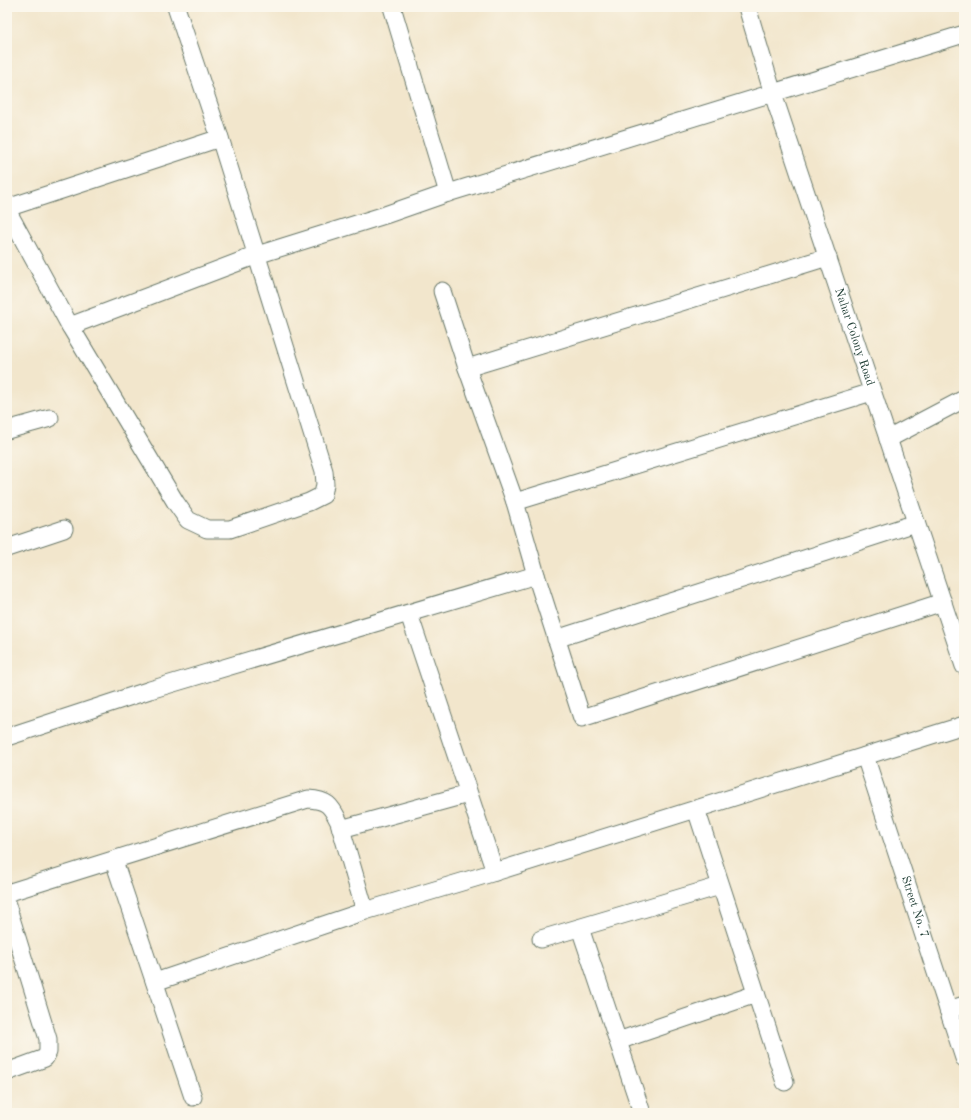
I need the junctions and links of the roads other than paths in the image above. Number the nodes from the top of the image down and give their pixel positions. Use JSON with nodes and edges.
{"nodes":[{"id":1,"x":176,"y":7,"type":"edge"},
{"id":2,"x":392,"y":7,"type":"edge"},
{"id":3,"x":747,"y":7,"type":"edge"},
{"id":4,"x":964,"y":34,"type":"edge"},
{"id":5,"x":773,"y":94,"type":"junction"},
{"id":6,"x":220,"y":138,"type":"junction"},
{"id":7,"x":448,"y":193,"type":"junction"},
{"id":8,"x":7,"y":209,"type":"edge"},
{"id":9,"x":257,"y":254,"type":"junction"},
{"id":10,"x":828,"y":257,"type":"junction"},
{"id":11,"x":442,"y":291,"type":"dead end"},
{"id":12,"x":70,"y":326,"type":"junction"},
{"id":13,"x":467,"y":368,"type":"junction"},
{"id":14,"x":872,"y":392,"type":"junction"},
{"id":15,"x":964,"y":399,"type":"edge"},
{"id":16,"x":50,"y":418,"type":"dead end"},
{"id":17,"x":7,"y":430,"type":"edge"},
{"id":18,"x":888,"y":439,"type":"junction"},
{"id":19,"x":516,"y":502,"type":"junction"},
{"id":20,"x":916,"y":524,"type":"junction"},
{"id":21,"x":64,"y":529,"type":"dead end"},
{"id":22,"x":7,"y":548,"type":"edge"},
{"id":23,"x":536,"y":575,"type":"junction"},
{"id":24,"x":943,"y":602,"type":"junction"},
{"id":25,"x":409,"y":614,"type":"junction"},
{"id":26,"x":556,"y":639,"type":"junction"},
{"id":27,"x":964,"y":666,"type":"edge"},
{"id":28,"x":964,"y":725,"type":"edge"},
{"id":29,"x":7,"y":737,"type":"edge"},
{"id":30,"x":865,"y":756,"type":"junction"},
{"id":31,"x":468,"y":794,"type":"junction"},
{"id":32,"x":696,"y":809,"type":"junction"},
{"id":33,"x":342,"y":829,"type":"junction"},
{"id":34,"x":114,"y":861,"type":"junction"},
{"id":35,"x":495,"y":872,"type":"junction"},
{"id":36,"x":720,"y":886,"type":"junction"},
{"id":37,"x":7,"y":893,"type":"edge"},
{"id":38,"x":7,"y":905,"type":"edge"},
{"id":39,"x":365,"y":910,"type":"junction"},
{"id":40,"x":580,"y":928,"type":"junction"},
{"id":41,"x":541,"y":939,"type":"dead end"},
{"id":42,"x":155,"y":982,"type":"junction"},
{"id":43,"x":756,"y":994,"type":"junction"},
{"id":44,"x":956,"y":1007,"type":"edge"},
{"id":45,"x":618,"y":1041,"type":"junction"},
{"id":46,"x":964,"y":1058,"type":"edge"},
{"id":47,"x":7,"y":1072,"type":"edge"},
{"id":48,"x":784,"y":1082,"type":"dead end"},
{"id":49,"x":193,"y":1097,"type":"dead end"},
{"id":50,"x":642,"y":1113,"type":"edge"}],
"edges":[{"from":1,"to":6,"type":"street"},
{"from":2,"to":7,"type":"street"},
{"from":3,"to":5,"type":"street","name":"Nahar Colony Road"},
{"from":4,"to":5,"type":"street"},
{"from":5,"to":7,"type":"street"},
{"from":5,"to":10,"type":"street","name":"Nahar Colony Road"},
{"from":6,"to":8,"type":"street"},
{"from":6,"to":9,"type":"street"},
{"from":7,"to":9,"type":"street"},
{"from":8,"to":12,"type":"street"},
{"from":9,"to":12,"type":"street"},
{"from":9,"to":12,"type":"street"},
{"from":10,"to":13,"type":"street"},
{"from":10,"to":14,"type":"street","name":"Nahar Colony Road"},
{"from":11,"to":13,"type":"street"},
{"from":13,"to":19,"type":"street"},
{"from":14,"to":18,"type":"street","name":"Nahar Colony Road"},
{"from":14,"to":19,"type":"street"},
{"from":15,"to":18,"type":"street"},
{"from":16,"to":17,"type":"street"},
{"from":18,"to":20,"type":"street","name":"Nahar Colony Road"},
{"from":19,"to":23,"type":"street"},
{"from":20,"to":24,"type":"street","name":"Nahar Colony Road"},
{"from":20,"to":26,"type":"street"},
{"from":21,"to":22,"type":"street"},
{"from":23,"to":25,"type":"street"},
{"from":23,"to":26,"type":"street"},
{"from":24,"to":26,"type":"street"},
{"from":24,"to":27,"type":"street","name":"Nahar Colony Road"},
{"from":25,"to":29,"type":"street"},
{"from":25,"to":31,"type":"street"},
{"from":28,"to":30,"type":"street"},
{"from":30,"to":32,"type":"street"},
{"from":30,"to":44,"type":"street","name":"Street No. 7"},
{"from":31,"to":33,"type":"street"},
{"from":31,"to":35,"type":"street"},
{"from":32,"to":35,"type":"street"},
{"from":32,"to":36,"type":"street"},
{"from":33,"to":34,"type":"street"},
{"from":33,"to":39,"type":"street"},
{"from":34,"to":37,"type":"street"},
{"from":34,"to":42,"type":"street"},
{"from":35,"to":39,"type":"street"},
{"from":36,"to":40,"type":"street"},
{"from":36,"to":43,"type":"street"},
{"from":38,"to":47,"type":"street"},
{"from":39,"to":42,"type":"street"},
{"from":40,"to":41,"type":"street"},
{"from":40,"to":45,"type":"street"},
{"from":42,"to":49,"type":"street"},
{"from":43,"to":45,"type":"street"},
{"from":43,"to":48,"type":"street"},
{"from":44,"to":46,"type":"street","name":"Street No. 7"},
{"from":45,"to":50,"type":"street"}]}
